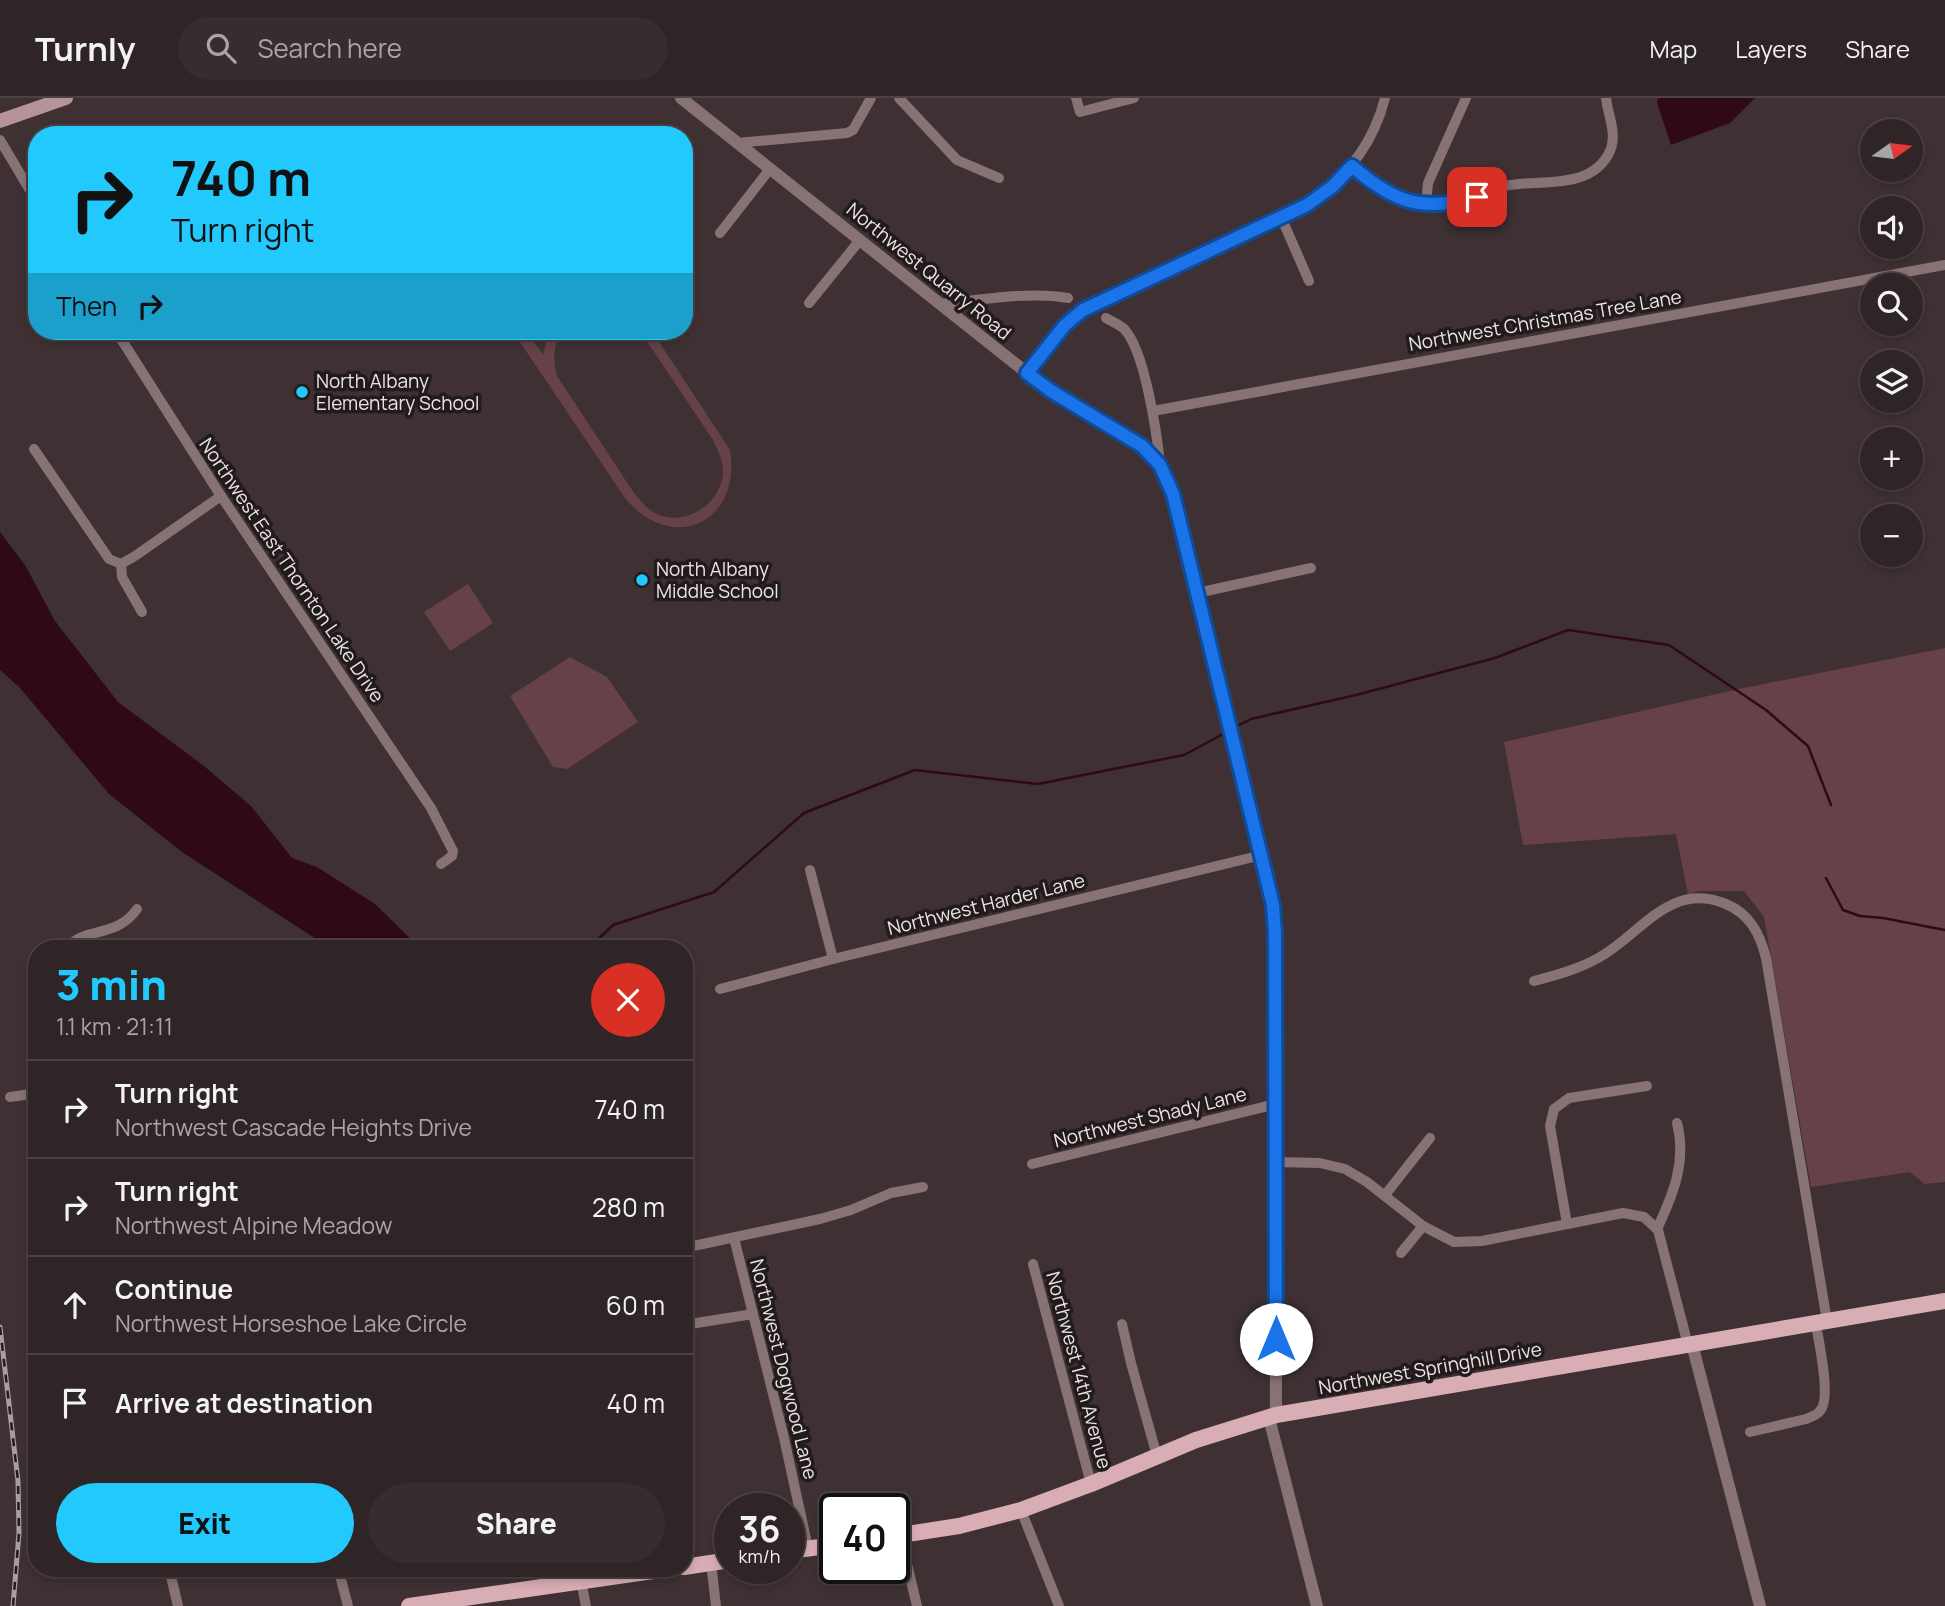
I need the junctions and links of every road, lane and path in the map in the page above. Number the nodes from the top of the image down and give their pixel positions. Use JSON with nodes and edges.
{"nodes":[{"id":1,"x":66,"y":98,"type":"edge"},
{"id":2,"x":681,"y":98,"type":"edge"},
{"id":3,"x":871,"y":98,"type":"edge"},
{"id":4,"x":899,"y":98,"type":"edge"},
{"id":5,"x":1076,"y":98,"type":"edge"},
{"id":6,"x":1134,"y":98,"type":"edge"},
{"id":7,"x":1385,"y":98,"type":"edge"},
{"id":8,"x":1466,"y":98,"type":"edge"},
{"id":9,"x":1606,"y":98,"type":"edge"},
{"id":10,"x":0,"y":121,"type":"edge"},
{"id":11,"x":0,"y":140,"type":"edge"},
{"id":12,"x":737,"y":143,"type":"junction"},
{"id":13,"x":1352,"y":166,"type":"junction"},
{"id":14,"x":770,"y":169,"type":"junction"},
{"id":15,"x":999,"y":178,"type":"dead end"},
{"id":16,"x":28,"y":187,"type":"edge"},
{"id":17,"x":1426,"y":204,"type":"junction"},
{"id":18,"x":1281,"y":217,"type":"junction"},
{"id":19,"x":720,"y":233,"type":"dead end"},
{"id":20,"x":860,"y":240,"type":"junction"},
{"id":21,"x":1945,"y":265,"type":"edge"},
{"id":22,"x":1309,"y":281,"type":"dead end"},
{"id":23,"x":1068,"y":298,"type":"dead end"},
{"id":24,"x":809,"y":303,"type":"dead end"},
{"id":25,"x":941,"y":304,"type":"junction"},
{"id":26,"x":1107,"y":318,"type":"dead end"},
{"id":27,"x":122,"y":340,"type":"edge"},
{"id":28,"x":1027,"y":373,"type":"junction"},
{"id":29,"x":1153,"y":411,"type":"junction"},
{"id":30,"x":34,"y":449,"type":"dead end"},
{"id":31,"x":1160,"y":465,"type":"junction"},
{"id":32,"x":221,"y":496,"type":"junction"},
{"id":33,"x":121,"y":564,"type":"junction"},
{"id":34,"x":1311,"y":568,"type":"dead end"},
{"id":35,"x":1197,"y":593,"type":"junction"},
{"id":36,"x":142,"y":612,"type":"dead end"},
{"id":37,"x":1262,"y":855,"type":"junction"},
{"id":38,"x":442,"y":864,"type":"dead end"},
{"id":39,"x":810,"y":870,"type":"dead end"},
{"id":40,"x":137,"y":909,"type":"dead end"},
{"id":41,"x":75,"y":940,"type":"edge"},
{"id":42,"x":833,"y":959,"type":"junction"},
{"id":43,"x":1534,"y":981,"type":"dead end"},
{"id":44,"x":720,"y":989,"type":"dead end"},
{"id":45,"x":1647,"y":1086,"type":"dead end"},
{"id":46,"x":28,"y":1094,"type":"edge"},
{"id":47,"x":10,"y":1097,"type":"dead end"},
{"id":48,"x":1276,"y":1104,"type":"junction"},
{"id":49,"x":1678,"y":1123,"type":"dead end"},
{"id":50,"x":1430,"y":1138,"type":"dead end"},
{"id":51,"x":1276,"y":1162,"type":"junction"},
{"id":52,"x":1032,"y":1164,"type":"dead end"},
{"id":53,"x":923,"y":1187,"type":"dead end"},
{"id":54,"x":1385,"y":1195,"type":"junction"},
{"id":55,"x":1567,"y":1224,"type":"junction"},
{"id":56,"x":1423,"y":1226,"type":"junction"},
{"id":57,"x":1657,"y":1229,"type":"junction"},
{"id":58,"x":734,"y":1238,"type":"junction"},
{"id":59,"x":693,"y":1246,"type":"edge"},
{"id":60,"x":1401,"y":1253,"type":"dead end"},
{"id":61,"x":1032,"y":1264,"type":"dead end"},
{"id":62,"x":1945,"y":1301,"type":"edge"},
{"id":63,"x":753,"y":1314,"type":"junction"},
{"id":64,"x":1821,"y":1322,"type":"junction"},
{"id":65,"x":693,"y":1324,"type":"edge"},
{"id":66,"x":1122,"y":1324,"type":"dead end"},
{"id":67,"x":1690,"y":1344,"type":"junction"},
{"id":68,"x":1273,"y":1416,"type":"junction"},
{"id":69,"x":1750,"y":1432,"type":"dead end"},
{"id":70,"x":1157,"y":1456,"type":"junction"},
{"id":71,"x":1091,"y":1485,"type":"junction"},
{"id":72,"x":1021,"y":1510,"type":"junction"},
{"id":73,"x":910,"y":1534,"type":"edge"},
{"id":74,"x":819,"y":1547,"type":"edge"},
{"id":75,"x":805,"y":1548,"type":"edge"},
{"id":76,"x":808,"y":1548,"type":"junction"},
{"id":77,"x":711,"y":1563,"type":"junction"},
{"id":78,"x":714,"y":1563,"type":"edge"},
{"id":79,"x":693,"y":1565,"type":"edge"},
{"id":80,"x":171,"y":1577,"type":"edge"},
{"id":81,"x":340,"y":1577,"type":"edge"},
{"id":82,"x":610,"y":1577,"type":"edge"},
{"id":83,"x":581,"y":1581,"type":"junction"},
{"id":84,"x":910,"y":1582,"type":"edge"},
{"id":85,"x":457,"y":1603,"type":"edge"},
{"id":86,"x":177,"y":1606,"type":"edge"},
{"id":87,"x":348,"y":1606,"type":"edge"},
{"id":88,"x":409,"y":1606,"type":"edge"},
{"id":89,"x":586,"y":1606,"type":"edge"},
{"id":90,"x":716,"y":1606,"type":"edge"},
{"id":91,"x":917,"y":1606,"type":"edge"},
{"id":92,"x":1059,"y":1606,"type":"edge"},
{"id":93,"x":1317,"y":1606,"type":"edge"},
{"id":94,"x":1760,"y":1606,"type":"edge"}],
"edges":[{"from":1,"to":10,"type":"main road"},
{"from":2,"to":12,"type":"street","name":"Northwest Quarry Road"},
{"from":3,"to":12,"type":"street"},
{"from":4,"to":15,"type":"street"},
{"from":5,"to":6,"type":"street"},
{"from":7,"to":13,"type":"street"},
{"from":8,"to":17,"type":"street"},
{"from":9,"to":17,"type":"street"},
{"from":11,"to":16,"type":"street"},
{"from":12,"to":14,"type":"street","name":"Northwest Quarry Road"},
{"from":13,"to":17,"type":"street"},
{"from":13,"to":18,"type":"street"},
{"from":14,"to":19,"type":"street"},
{"from":14,"to":20,"type":"street","name":"Northwest Quarry Road"},
{"from":18,"to":22,"type":"street"},
{"from":18,"to":28,"type":"street"},
{"from":20,"to":24,"type":"street"},
{"from":20,"to":25,"type":"street","name":"Northwest Quarry Road"},
{"from":21,"to":29,"type":"street","name":"Northwest Christmas Tree Lane"},
{"from":23,"to":25,"type":"street"},
{"from":25,"to":28,"type":"street","name":"Northwest Quarry Road"},
{"from":26,"to":29,"type":"street","name":"Northwest Quarry Road"},
{"from":27,"to":32,"type":"street","name":"Northwest East Thornton Lake Drive"},
{"from":28,"to":31,"type":"street","name":"Northwest Quarry Road"},
{"from":29,"to":31,"type":"street","name":"Northwest Quarry Road"},
{"from":30,"to":33,"type":"street"},
{"from":31,"to":35,"type":"street","name":"Northwest Quarry Road"},
{"from":32,"to":33,"type":"street"},
{"from":32,"to":38,"type":"street","name":"Northwest East Thornton Lake Drive"},
{"from":33,"to":36,"type":"street"},
{"from":34,"to":35,"type":"street"},
{"from":35,"to":37,"type":"street","name":"Northwest Quarry Road"},
{"from":37,"to":42,"type":"street","name":"Northwest Harder Lane"},
{"from":37,"to":48,"type":"street","name":"Northwest Quarry Road"},
{"from":39,"to":42,"type":"street"},
{"from":40,"to":41,"type":"street"},
{"from":42,"to":44,"type":"street","name":"Northwest Harder Lane"},
{"from":43,"to":64,"type":"street"},
{"from":45,"to":55,"type":"street"},
{"from":46,"to":47,"type":"street"},
{"from":48,"to":51,"type":"street","name":"Northwest Quarry Road"},
{"from":48,"to":52,"type":"street","name":"Northwest Shady Lane"},
{"from":49,"to":57,"type":"street"},
{"from":50,"to":54,"type":"street"},
{"from":51,"to":54,"type":"street"},
{"from":51,"to":68,"type":"street","name":"Northwest Quarry Road"},
{"from":53,"to":58,"type":"street"},
{"from":54,"to":56,"type":"street"},
{"from":55,"to":56,"type":"street"},
{"from":55,"to":57,"type":"street"},
{"from":56,"to":60,"type":"street"},
{"from":57,"to":67,"type":"street"},
{"from":58,"to":59,"type":"street"},
{"from":58,"to":63,"type":"street","name":"Northwest Dogwood Lane"},
{"from":61,"to":71,"type":"street","name":"Northwest 14th Avenue"},
{"from":62,"to":64,"type":"main road","name":"Northwest Springhill Drive"},
{"from":63,"to":65,"type":"street"},
{"from":63,"to":76,"type":"street","name":"Northwest Dogwood Lane"},
{"from":64,"to":67,"type":"main road","name":"Northwest Springhill Drive"},
{"from":64,"to":69,"type":"street"},
{"from":66,"to":70,"type":"street"},
{"from":67,"to":68,"type":"main road","name":"Northwest Springhill Drive"},
{"from":67,"to":94,"type":"street"},
{"from":68,"to":70,"type":"main road","name":"Northwest Springhill Drive"},
{"from":68,"to":93,"type":"street","name":"Northwest Quarry Road"},
{"from":70,"to":71,"type":"main road","name":"Northwest Springhill Drive"},
{"from":71,"to":72,"type":"main road","name":"Northwest Springhill Drive"},
{"from":72,"to":73,"type":"main road","name":"Northwest Springhill Drive"},
{"from":72,"to":92,"type":"street"},
{"from":74,"to":76,"type":"main road"},
{"from":75,"to":76,"type":"main road"},
{"from":77,"to":78,"type":"main road"},
{"from":77,"to":79,"type":"main road"},
{"from":77,"to":90,"type":"street"},
{"from":80,"to":86,"type":"street"},
{"from":81,"to":87,"type":"street"},
{"from":82,"to":83,"type":"main road"},
{"from":83,"to":85,"type":"main road"},
{"from":83,"to":89,"type":"street"},
{"from":84,"to":91,"type":"street"},
{"from":85,"to":88,"type":"main road"}]}
